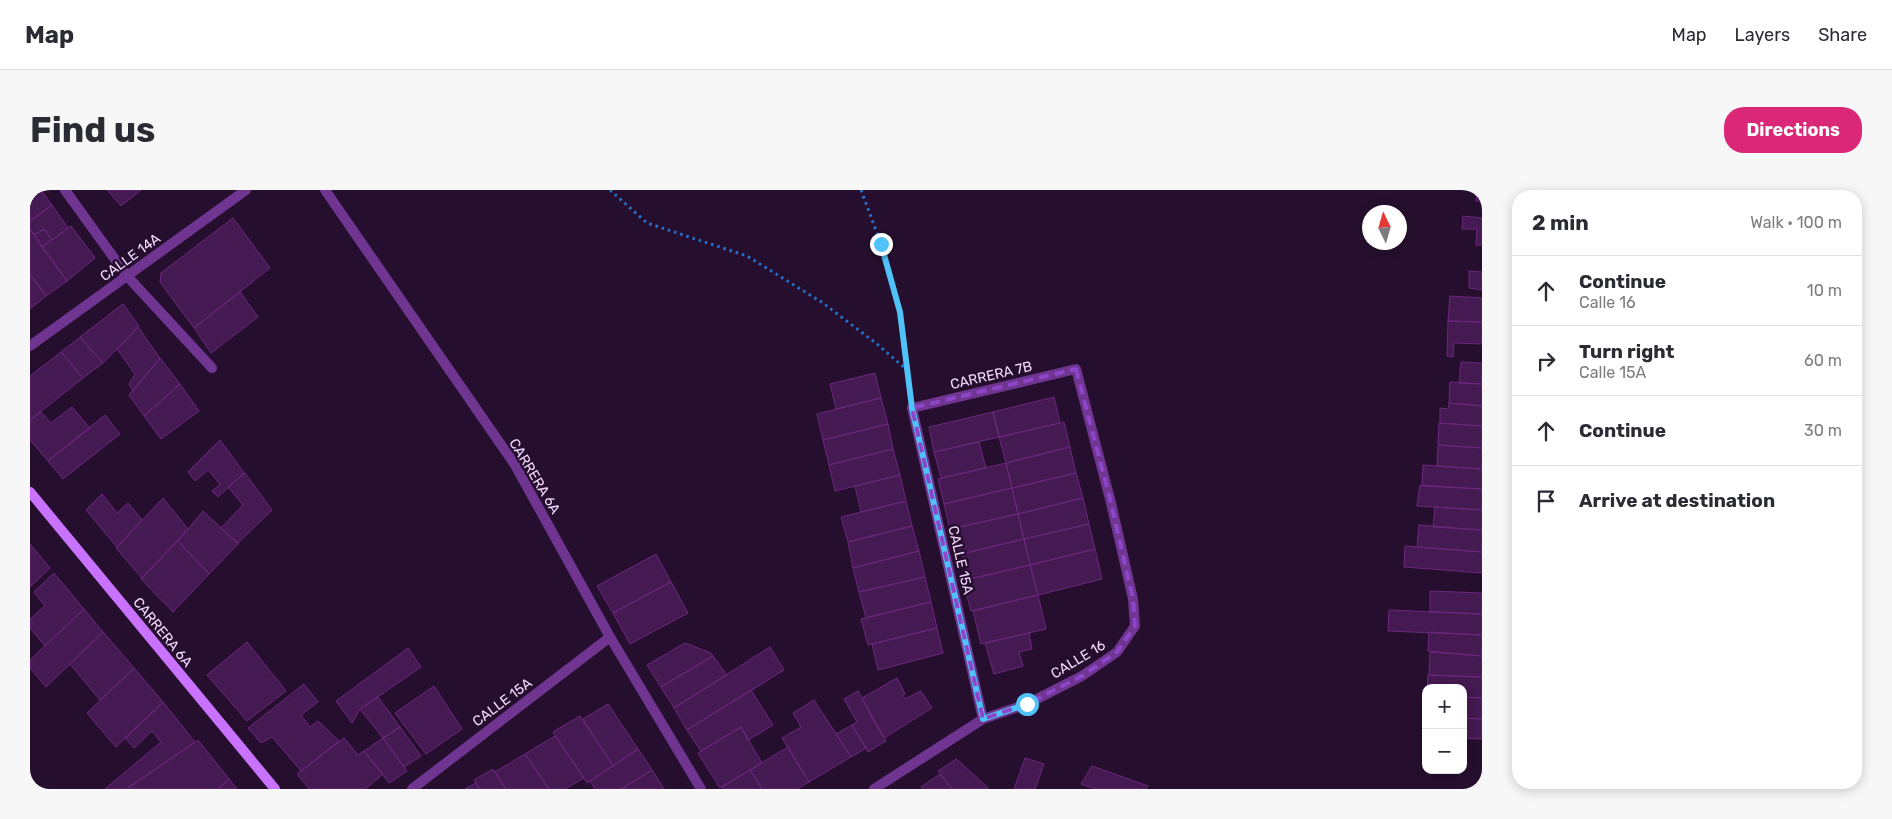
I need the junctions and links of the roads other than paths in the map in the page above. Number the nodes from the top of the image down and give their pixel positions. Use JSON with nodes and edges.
{"nodes":[{"id":1,"x":65,"y":190,"type":"edge"},
{"id":2,"x":246,"y":190,"type":"edge"},
{"id":3,"x":325,"y":190,"type":"edge"},
{"id":4,"x":127,"y":276,"type":"junction"},
{"id":5,"x":30,"y":346,"type":"edge"},
{"id":6,"x":212,"y":368,"type":"dead end"},
{"id":7,"x":1076,"y":369,"type":"joint"},
{"id":8,"x":912,"y":408,"type":"joint"},
{"id":9,"x":30,"y":492,"type":"edge"},
{"id":10,"x":610,"y":637,"type":"junction"},
{"id":11,"x":983,"y":719,"type":"junction"},
{"id":12,"x":275,"y":789,"type":"edge"},
{"id":13,"x":412,"y":789,"type":"edge"},
{"id":14,"x":701,"y":789,"type":"edge"},
{"id":15,"x":874,"y":789,"type":"edge"}],
"edges":[{"from":1,"to":4,"type":"street"},
{"from":2,"to":4,"type":"street","name":"CALLE 14A"},
{"from":3,"to":10,"type":"street","name":"CARRERA 6A"},
{"from":4,"to":5,"type":"street","name":"CALLE 14A"},
{"from":4,"to":6,"type":"street"},
{"from":7,"to":8,"type":"street","name":"CARRERA 7B"},
{"from":7,"to":11,"type":"street","name":"CALLE 16"},
{"from":8,"to":11,"type":"street","name":"CALLE 15A"},
{"from":9,"to":12,"type":"main road","name":"CARRERA 6A"},
{"from":10,"to":13,"type":"street","name":"CALLE 15A"},
{"from":10,"to":14,"type":"street","name":"CARRERA 6A"},
{"from":11,"to":15,"type":"street","name":"CALLE 16"}]}
